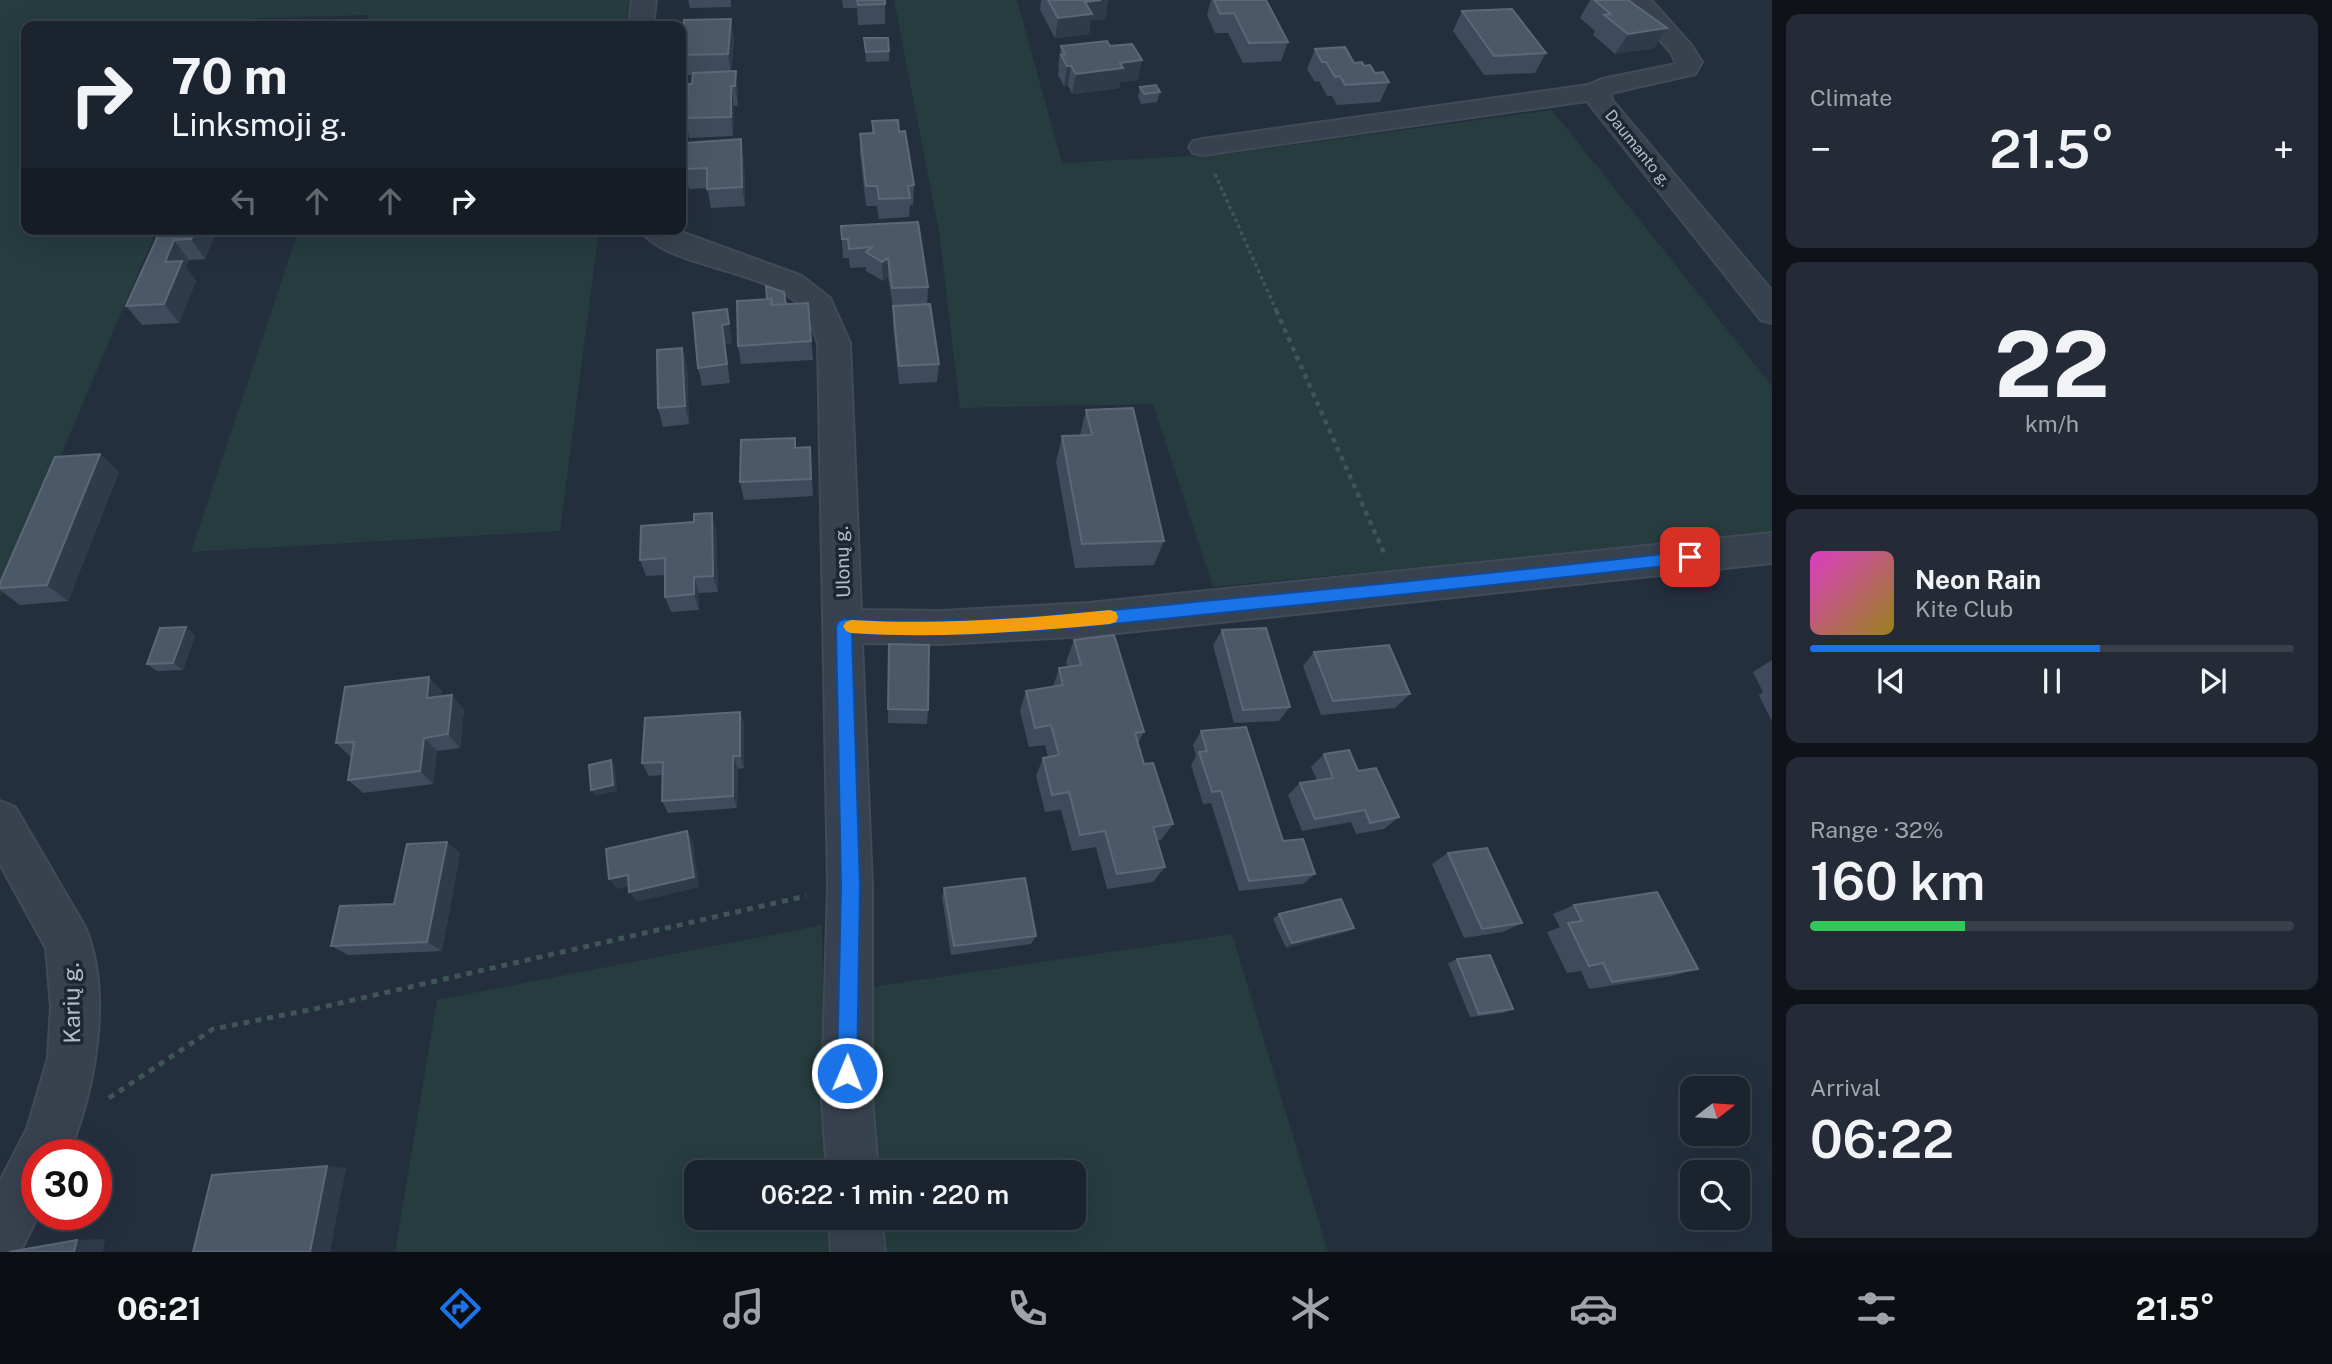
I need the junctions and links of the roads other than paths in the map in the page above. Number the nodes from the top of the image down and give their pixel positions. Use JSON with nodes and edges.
{"nodes":[{"id":1,"x":644,"y":0,"type":"edge"},
{"id":2,"x":1638,"y":0,"type":"edge"},
{"id":3,"x":642,"y":21,"type":"edge"},
{"id":4,"x":1596,"y":92,"type":"junction"},
{"id":5,"x":1203,"y":147,"type":"road end"},
{"id":6,"x":662,"y":235,"type":"edge"},
{"id":7,"x":1772,"y":312,"type":"edge"},
{"id":8,"x":1772,"y":548,"type":"edge"},
{"id":9,"x":844,"y":626,"type":"junction"},
{"id":10,"x":0,"y":822,"type":"edge"},
{"id":11,"x":46,"y":1139,"type":"edge"},
{"id":12,"x":851,"y":1160,"type":"edge"},
{"id":13,"x":21,"y":1194,"type":"edge"},
{"id":14,"x":856,"y":1230,"type":"edge"},
{"id":15,"x":0,"y":1236,"type":"edge"},
{"id":16,"x":858,"y":1252,"type":"edge"}],
"edges":[{"from":1,"to":3,"type":"street"},
{"from":2,"to":4,"type":"street","name":"Daumanto g."},
{"from":4,"to":5,"type":"street"},
{"from":4,"to":7,"type":"street","name":"Daumanto g."},
{"from":6,"to":9,"type":"street","name":"Ulonų g."},
{"from":8,"to":9,"type":"street"},
{"from":9,"to":12,"type":"street","name":"Ulonų g."},
{"from":10,"to":11,"type":"street","name":"Karių g."},
{"from":13,"to":15,"type":"street","name":"Karių g."},
{"from":14,"to":16,"type":"street"}]}
